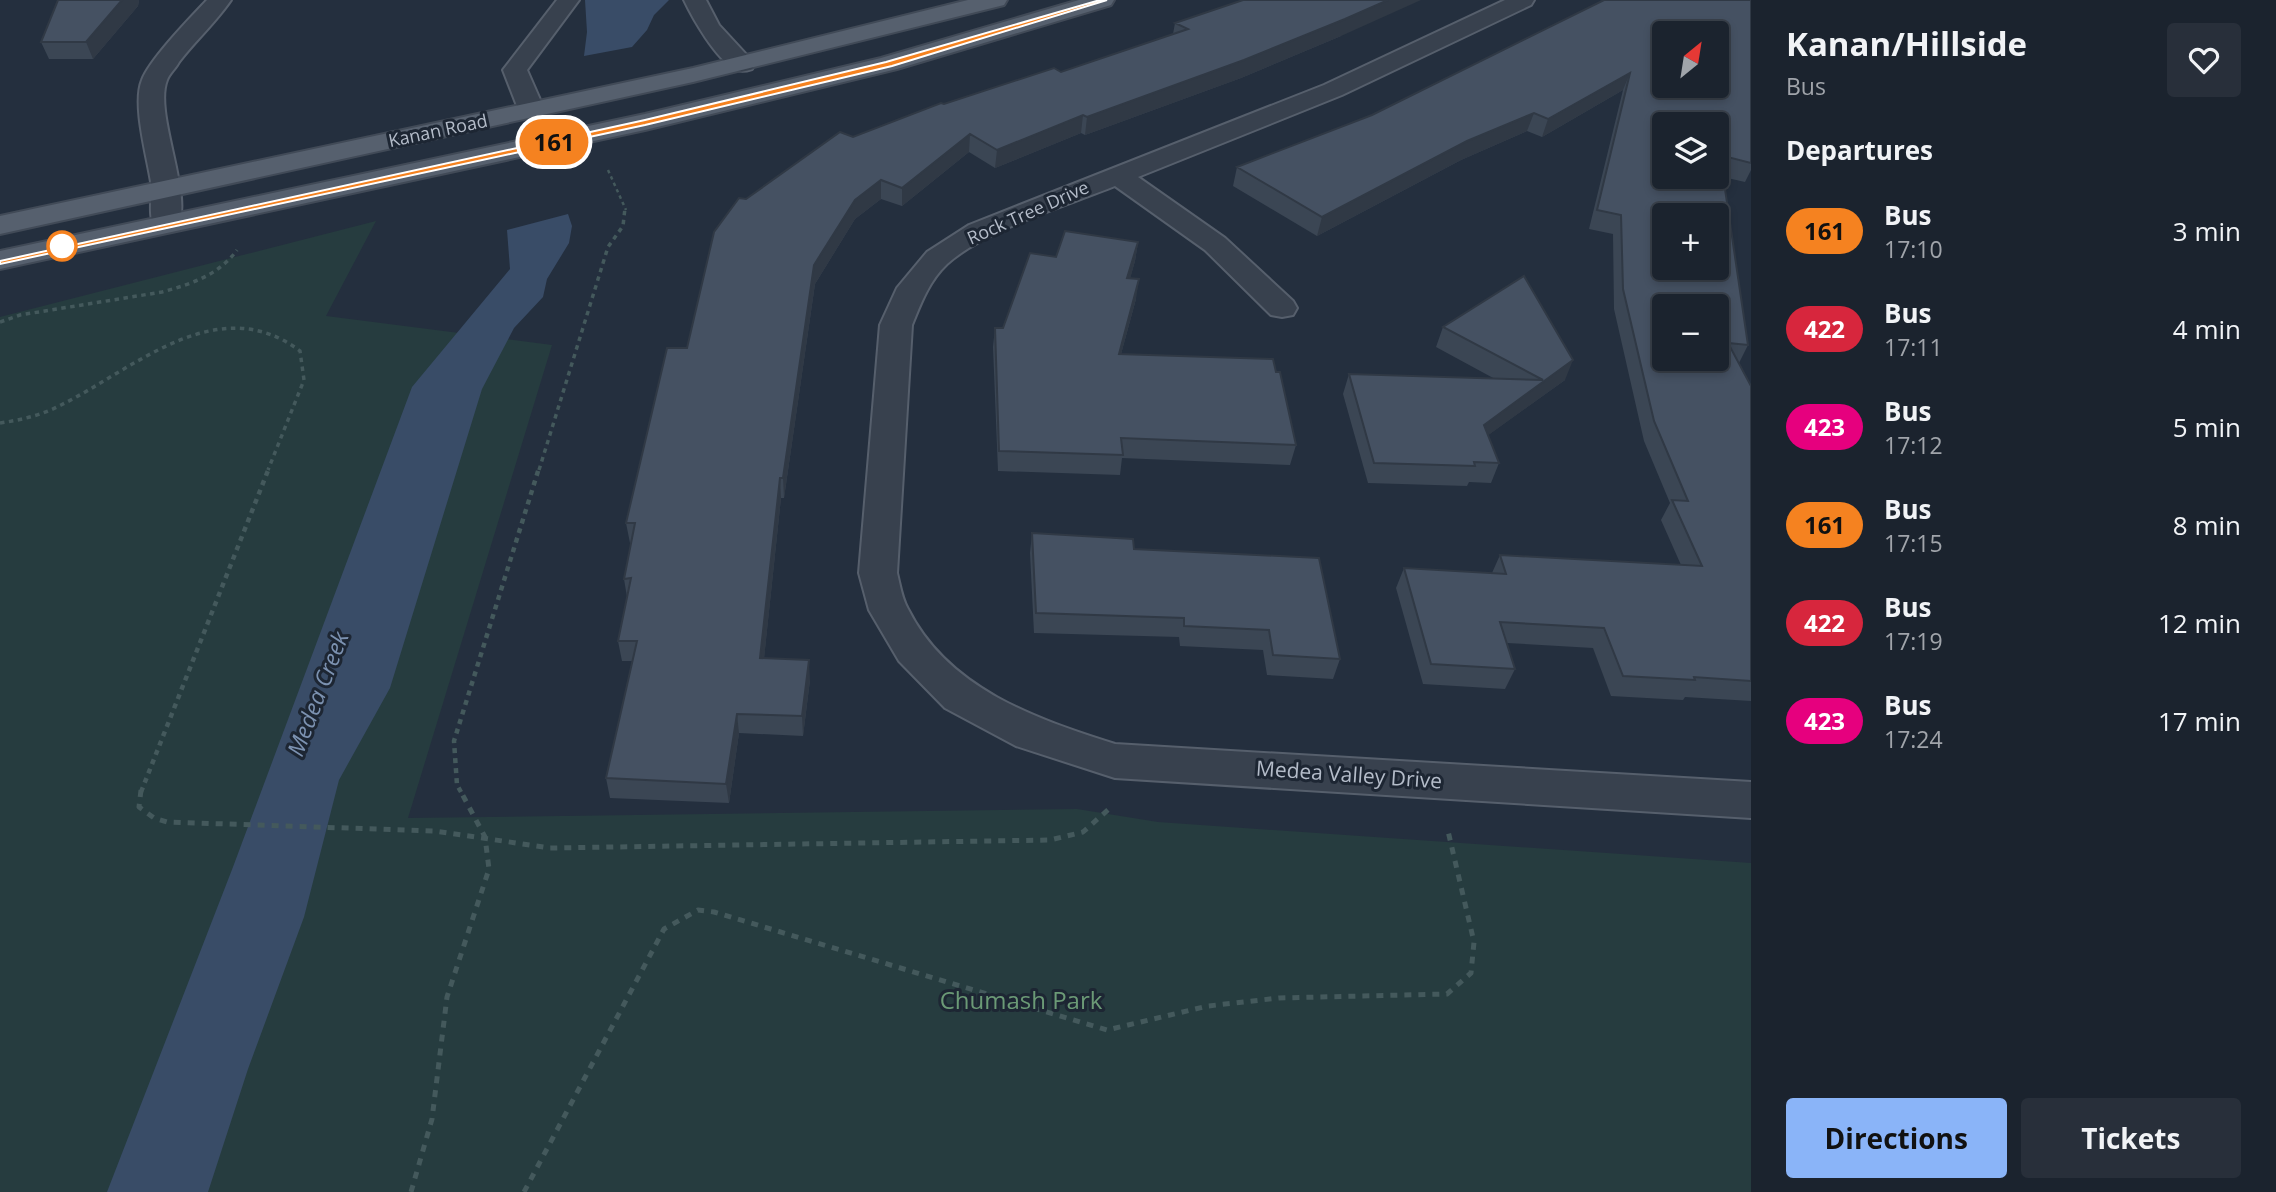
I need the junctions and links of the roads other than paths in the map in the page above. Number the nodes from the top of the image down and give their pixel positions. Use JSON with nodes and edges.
{"nodes":[{"id":1,"x":220,"y":0,"type":"edge"},
{"id":2,"x":568,"y":0,"type":"edge"},
{"id":3,"x":695,"y":0,"type":"edge"},
{"id":4,"x":996,"y":0,"type":"edge"},
{"id":5,"x":1523,"y":0,"type":"edge"},
{"id":6,"x":1081,"y":3,"type":"edge"},
{"id":7,"x":743,"y":64,"type":"junction"},
{"id":8,"x":532,"y":111,"type":"junction"},
{"id":9,"x":1117,"y":175,"type":"junction"},
{"id":10,"x":166,"y":190,"type":"junction"},
{"id":11,"x":166,"y":223,"type":"junction"},
{"id":12,"x":0,"y":225,"type":"edge"},
{"id":13,"x":0,"y":260,"type":"edge"},
{"id":14,"x":1283,"y":308,"type":"dead end"},
{"id":15,"x":960,"y":697,"type":"joint"},
{"id":16,"x":1751,"y":800,"type":"edge"}],
"edges":[{"from":1,"to":10,"type":"street"},
{"from":2,"to":8,"type":"street"},
{"from":3,"to":7,"type":"street"},
{"from":4,"to":7,"type":"main road","name":"Kanan Road"},
{"from":5,"to":9,"type":"street","name":"Rock Tree Drive"},
{"from":6,"to":11,"type":"main road","name":"Kanan Road"},
{"from":7,"to":8,"type":"main road","name":"Kanan Road"},
{"from":8,"to":10,"type":"main road","name":"Kanan Road"},
{"from":9,"to":14,"type":"street"},
{"from":9,"to":15,"type":"street","name":"Rock Tree Drive"},
{"from":10,"to":11,"type":"street"},
{"from":10,"to":12,"type":"main road","name":"Kanan Road"},
{"from":11,"to":13,"type":"main road","name":"Kanan Road"},
{"from":15,"to":16,"type":"street","name":"Medea Valley Drive"}]}
